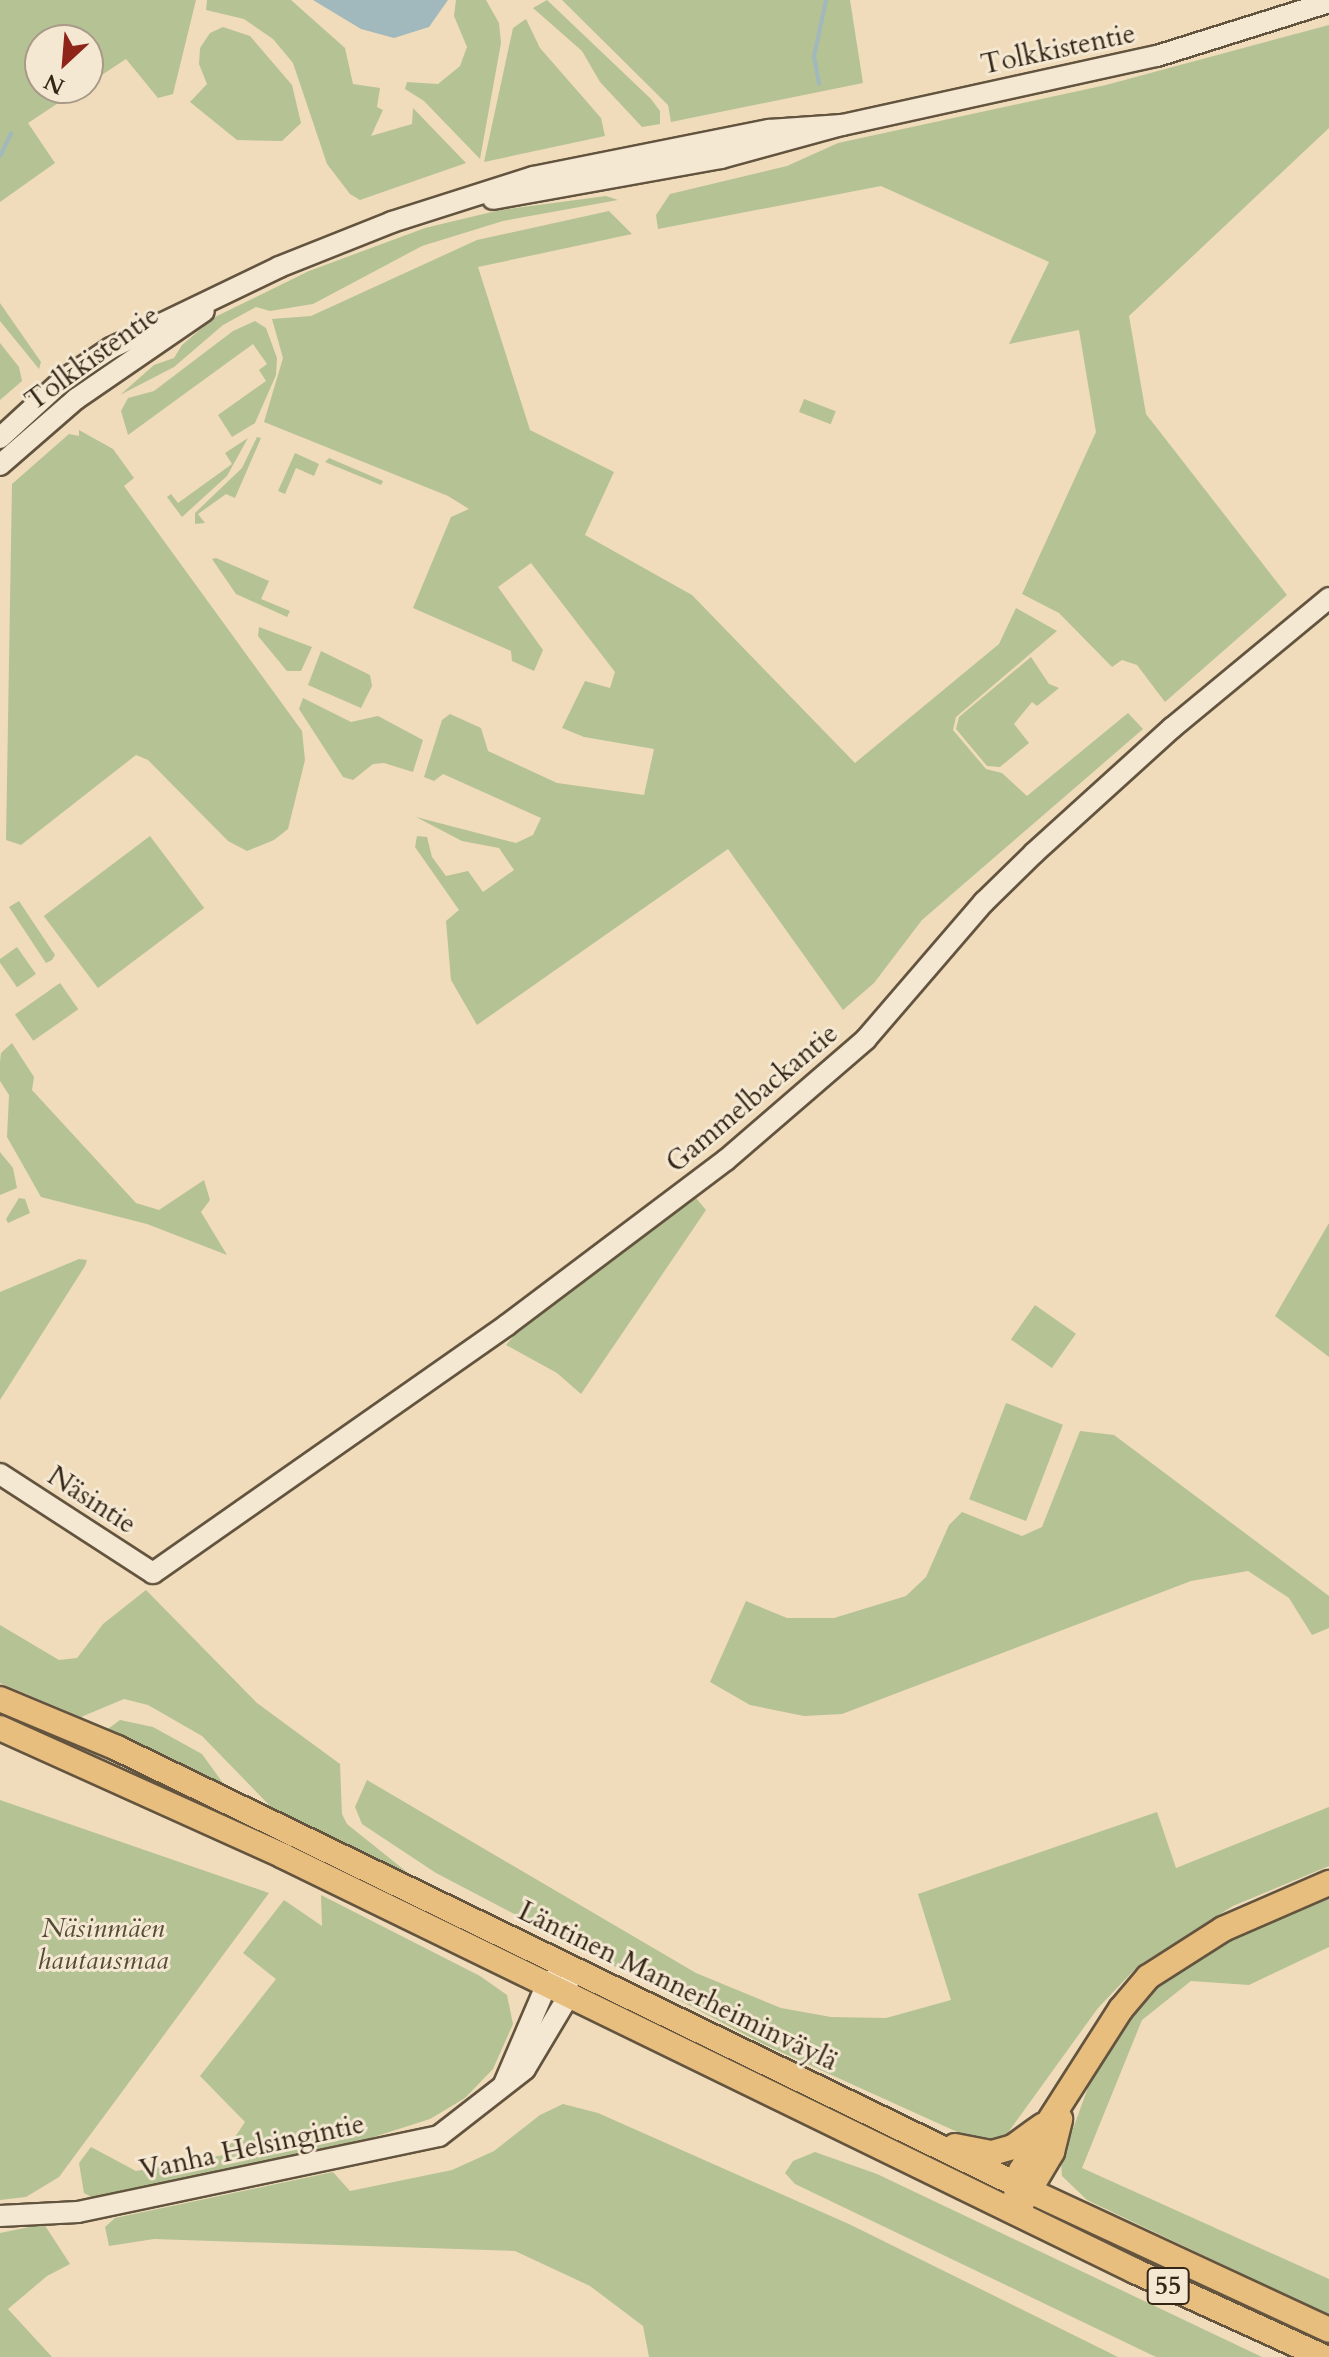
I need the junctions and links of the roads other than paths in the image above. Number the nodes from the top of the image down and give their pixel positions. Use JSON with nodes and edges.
{"nodes":[{"id":1,"x":1329,"y":2,"type":"edge"},
{"id":2,"x":220,"y":299,"type":"junction"},
{"id":3,"x":0,"y":438,"type":"edge"},
{"id":4,"x":0,"y":465,"type":"edge"},
{"id":5,"x":1329,"y":598,"type":"edge"},
{"id":6,"x":0,"y":1474,"type":"edge"},
{"id":7,"x":153,"y":1573,"type":"joint"},
{"id":8,"x":0,"y":1699,"type":"edge"},
{"id":9,"x":0,"y":1728,"type":"edge"},
{"id":10,"x":1329,"y":1883,"type":"edge"},
{"id":11,"x":567,"y":1965,"type":"junction"},
{"id":12,"x":557,"y":1991,"type":"junction"},
{"id":13,"x":1056,"y":2114,"type":"junction"},
{"id":14,"x":928,"y":2141,"type":"junction"},
{"id":15,"x":1024,"y":2189,"type":"junction"},
{"id":16,"x":1014,"y":2212,"type":"junction"},
{"id":17,"x":0,"y":2216,"type":"edge"},
{"id":18,"x":1329,"y":2330,"type":"edge"},
{"id":19,"x":1324,"y":2357,"type":"edge"}],
"edges":[{"from":1,"to":2,"type":"street","name":"Tolkkistentie"},
{"from":2,"to":3,"type":"street","name":"Tolkkistentie"},
{"from":2,"to":4,"type":"street","name":"Tolkkistentie"},
{"from":5,"to":7,"type":"street","name":"Gammelbackantie"},
{"from":6,"to":7,"type":"street","name":"Näsintie"},
{"from":8,"to":11,"type":"main road","name":"Läntinen Mannerheiminväylä"},
{"from":9,"to":12,"type":"main road","name":"Läntinen Mannerheiminväylä"},
{"from":10,"to":13,"type":"main road"},
{"from":11,"to":12,"type":"street","name":"Vanha Helsingintie"},
{"from":11,"to":14,"type":"main road","name":"Läntinen Mannerheiminväylä"},
{"from":12,"to":16,"type":"main road","name":"Läntinen Mannerheiminväylä"},
{"from":12,"to":17,"type":"street","name":"Vanha Helsingintie"},
{"from":13,"to":14,"type":"main road"},
{"from":13,"to":15,"type":"main road"},
{"from":14,"to":15,"type":"main road","name":"Läntinen Mannerheiminväylä"},
{"from":15,"to":16,"type":"main road"},
{"from":15,"to":18,"type":"main road","name":"Läntinen Mannerheiminväylä","number":"55"},
{"from":16,"to":19,"type":"main road","name":"Läntinen Mannerheiminväylä","number":"55"}]}
